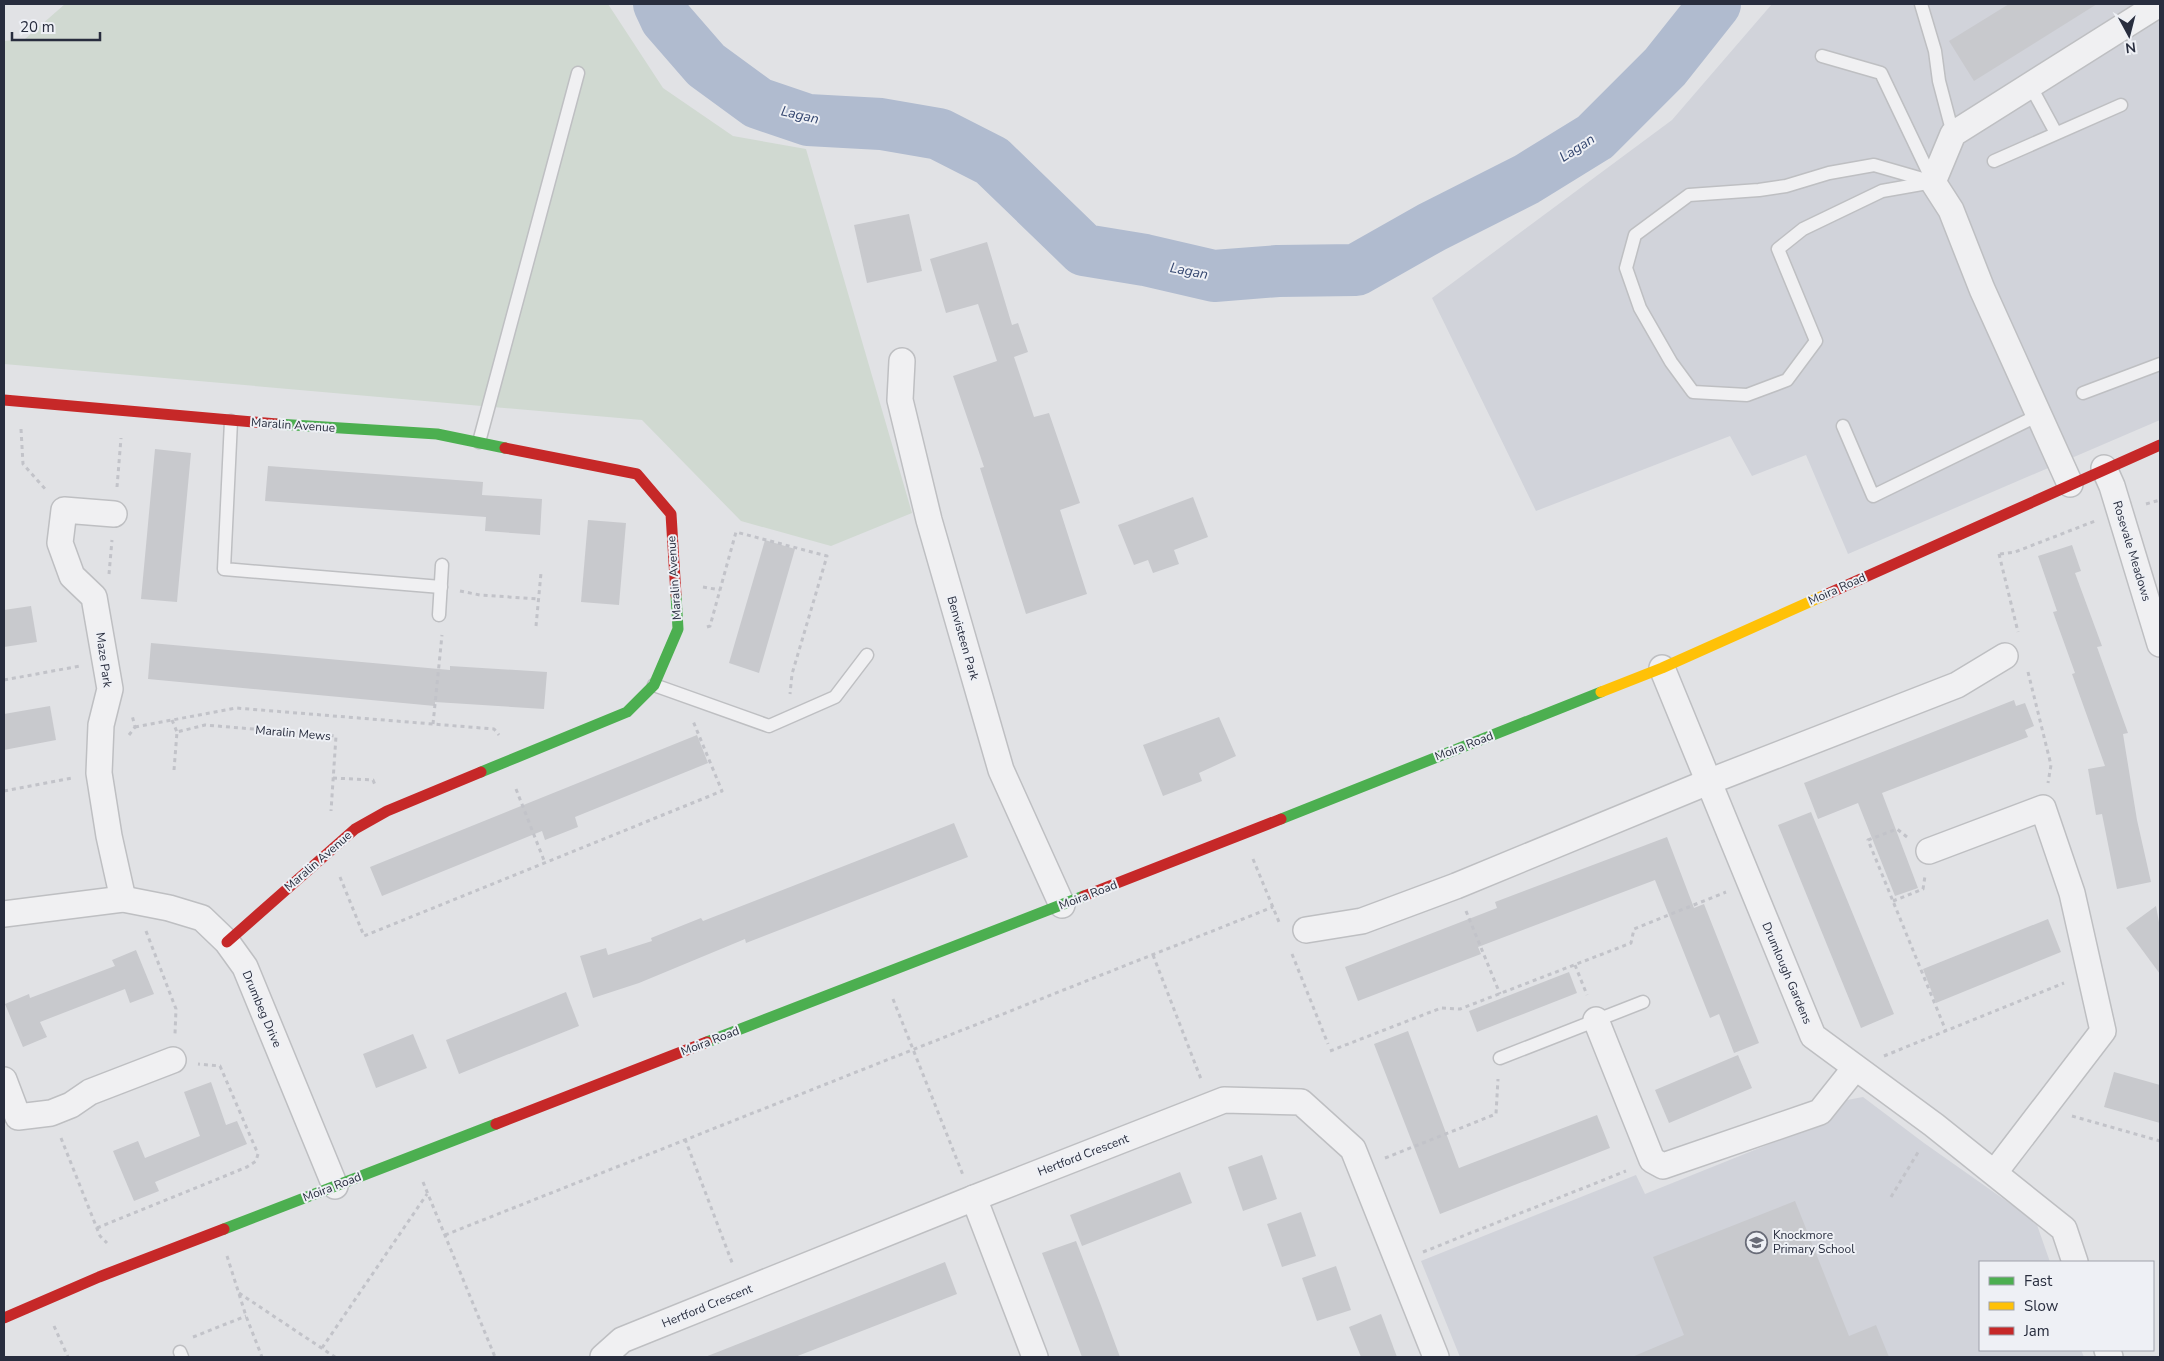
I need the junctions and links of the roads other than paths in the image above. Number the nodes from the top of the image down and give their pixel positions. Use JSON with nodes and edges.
{"nodes":[{"id":1,"x":1921,"y":4,"type":"edge"},
{"id":2,"x":2159,"y":4,"type":"edge"},
{"id":3,"x":1822,"y":56,"type":"dead end"},
{"id":4,"x":578,"y":73,"type":"dead end"},
{"id":5,"x":2030,"y":86,"type":"junction"},
{"id":6,"x":2121,"y":105,"type":"dead end"},
{"id":7,"x":1953,"y":134,"type":"junction"},
{"id":8,"x":2056,"y":134,"type":"junction"},
{"id":9,"x":1994,"y":161,"type":"dead end"},
{"id":10,"x":1933,"y":182,"type":"junction"},
{"id":11,"x":902,"y":362,"type":"dead end"},
{"id":12,"x":2160,"y":364,"type":"edge"},
{"id":13,"x":2083,"y":393,"type":"dead end"},
{"id":14,"x":4,"y":400,"type":"edge"},
{"id":15,"x":2039,"y":415,"type":"junction"},
{"id":16,"x":231,"y":421,"type":"junction"},
{"id":17,"x":1843,"y":426,"type":"dead end"},
{"id":18,"x":479,"y":442,"type":"junction"},
{"id":19,"x":2160,"y":444,"type":"edge"},
{"id":20,"x":2104,"y":468,"type":"junction"},
{"id":21,"x":2070,"y":484,"type":"junction"},
{"id":22,"x":114,"y":514,"type":"dead end"},
{"id":23,"x":442,"y":565,"type":"dead end"},
{"id":24,"x":441,"y":587,"type":"junction"},
{"id":25,"x":439,"y":615,"type":"dead end"},
{"id":26,"x":2159,"y":637,"type":"edge"},
{"id":27,"x":2017,"y":654,"type":"road end"},
{"id":28,"x":867,"y":655,"type":"dead end"},
{"id":29,"x":1662,"y":668,"type":"junction"},
{"id":30,"x":654,"y":685,"type":"junction"},
{"id":31,"x":1708,"y":782,"type":"junction"},
{"id":32,"x":1929,"y":851,"type":"road end"},
{"id":33,"x":134,"y":901,"type":"junction"},
{"id":34,"x":1062,"y":905,"type":"junction"},
{"id":35,"x":4,"y":914,"type":"edge"},
{"id":36,"x":1306,"y":930,"type":"dead end"},
{"id":37,"x":227,"y":942,"type":"junction"},
{"id":38,"x":1643,"y":1002,"type":"dead end"},
{"id":39,"x":1596,"y":1020,"type":"junction"},
{"id":40,"x":1500,"y":1058,"type":"road end"},
{"id":41,"x":173,"y":1060,"type":"road end"},
{"id":42,"x":1855,"y":1068,"type":"junction"},
{"id":43,"x":4,"y":1080,"type":"edge"},
{"id":44,"x":1995,"y":1172,"type":"junction"},
{"id":45,"x":335,"y":1186,"type":"junction"},
{"id":46,"x":974,"y":1198,"type":"junction"},
{"id":47,"x":2075,"y":1261,"type":"edge"},
{"id":48,"x":4,"y":1318,"type":"edge"},
{"id":49,"x":603,"y":1357,"type":"edge"},
{"id":50,"x":1034,"y":1357,"type":"edge"},
{"id":51,"x":1436,"y":1357,"type":"edge"}],
"edges":[{"from":1,"to":7,"type":"lane"},
{"from":2,"to":5,"type":"street"},
{"from":3,"to":10,"type":"lane"},
{"from":4,"to":18,"type":"lane"},
{"from":5,"to":7,"type":"street"},
{"from":5,"to":8,"type":"lane"},
{"from":6,"to":8,"type":"lane"},
{"from":7,"to":10,"type":"street"},
{"from":8,"to":9,"type":"lane"},
{"from":10,"to":10,"type":"lane"},
{"from":10,"to":15,"type":"street"},
{"from":11,"to":34,"type":"street","name":"Benvisteen Park"},
{"from":12,"to":13,"type":"lane"},
{"from":14,"to":16,"type":"main road","name":"Maralin Avenue"},
{"from":15,"to":17,"type":"lane"},
{"from":15,"to":21,"type":"street"},
{"from":16,"to":18,"type":"main road","name":"Maralin Avenue"},
{"from":16,"to":24,"type":"lane"},
{"from":18,"to":30,"type":"main road","name":"Maralin Avenue"},
{"from":19,"to":20,"type":"main road","name":"Moira Road"},
{"from":20,"to":21,"type":"main road","name":"Moira Road"},
{"from":20,"to":26,"type":"street","name":"Rosevale Meadows"},
{"from":21,"to":29,"type":"main road","name":"Moira Road"},
{"from":22,"to":33,"type":"street","name":"Maze Park"},
{"from":23,"to":24,"type":"lane"},
{"from":24,"to":25,"type":"lane"},
{"from":27,"to":31,"type":"street"},
{"from":28,"to":30,"type":"lane"},
{"from":29,"to":31,"type":"street","name":"Drumlough Gardens"},
{"from":29,"to":34,"type":"main road","name":"Moira Road"},
{"from":30,"to":37,"type":"main road","name":"Maralin Avenue"},
{"from":31,"to":36,"type":"street"},
{"from":31,"to":42,"type":"street","name":"Drumlough Gardens"},
{"from":32,"to":44,"type":"street"},
{"from":33,"to":35,"type":"street","name":"Drumbeg Drive"},
{"from":33,"to":37,"type":"street","name":"Drumbeg Drive"},
{"from":34,"to":45,"type":"main road","name":"Moira Road"},
{"from":37,"to":45,"type":"street","name":"Drumbeg Drive"},
{"from":38,"to":39,"type":"lane"},
{"from":39,"to":40,"type":"lane"},
{"from":39,"to":42,"type":"street"},
{"from":41,"to":43,"type":"street"},
{"from":42,"to":44,"type":"street","name":"Drumlough Gardens"},
{"from":44,"to":47,"type":"street","name":"Drumlough Gardens"},
{"from":45,"to":48,"type":"main road","name":"Moira Road"},
{"from":46,"to":49,"type":"street","name":"Hertford Crescent"},
{"from":46,"to":50,"type":"street"},
{"from":46,"to":51,"type":"street","name":"Hertford Crescent"}]}
